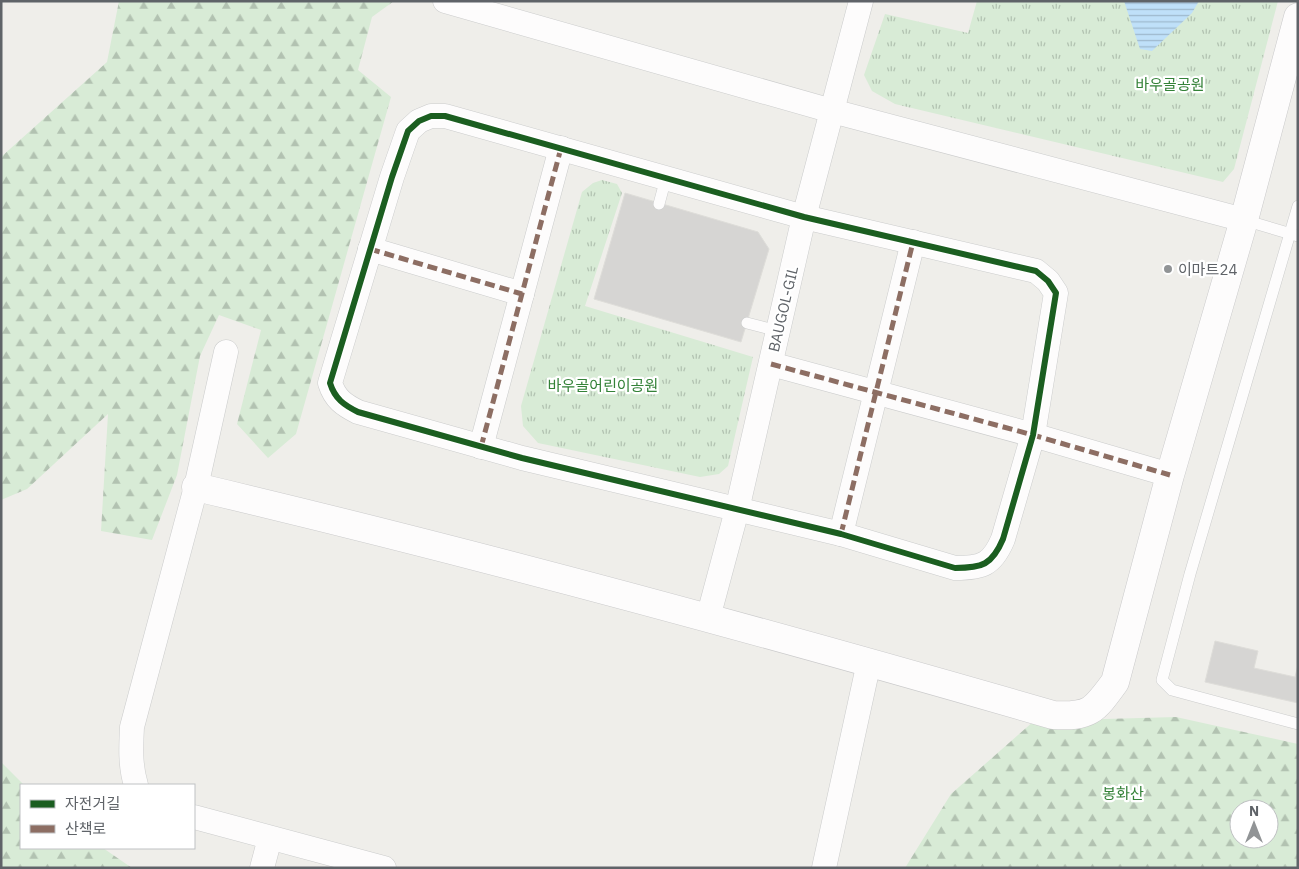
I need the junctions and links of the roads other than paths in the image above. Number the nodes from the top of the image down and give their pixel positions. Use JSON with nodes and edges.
{"nodes":[{"id":1,"x":445,"y":1,"type":"edge"},
{"id":2,"x":861,"y":1,"type":"edge"},
{"id":3,"x":1298,"y":17,"type":"edge"},
{"id":4,"x":832,"y":111,"type":"junction"},
{"id":5,"x":562,"y":148,"type":"junction"},
{"id":6,"x":666,"y":178,"type":"junction"},
{"id":7,"x":659,"y":204,"type":"dead end"},
{"id":8,"x":1298,"y":206,"type":"edge"},
{"id":9,"x":804,"y":217,"type":"junction"},
{"id":10,"x":1244,"y":220,"type":"junction"},
{"id":11,"x":1293,"y":235,"type":"edge"},
{"id":12,"x":913,"y":242,"type":"junction"},
{"id":13,"x":370,"y":249,"type":"junction"},
{"id":14,"x":522,"y":294,"type":"junction"},
{"id":15,"x":747,"y":323,"type":"dead end"},
{"id":16,"x":778,"y":331,"type":"junction"},
{"id":17,"x":226,"y":352,"type":"dead end"},
{"id":18,"x":771,"y":364,"type":"junction"},
{"id":19,"x":876,"y":391,"type":"junction"},
{"id":20,"x":1033,"y":434,"type":"junction"},
{"id":21,"x":482,"y":447,"type":"junction"},
{"id":22,"x":1170,"y":475,"type":"junction"},
{"id":23,"x":196,"y":487,"type":"junction"},
{"id":24,"x":737,"y":510,"type":"junction"},
{"id":25,"x":841,"y":534,"type":"junction"},
{"id":26,"x":708,"y":618,"type":"junction"},
{"id":27,"x":870,"y":662,"type":"junction"},
{"id":28,"x":1298,"y":724,"type":"edge"},
{"id":29,"x":136,"y":784,"type":"edge"},
{"id":30,"x":195,"y":818,"type":"edge"},
{"id":31,"x":270,"y":838,"type":"junction"},
{"id":32,"x":262,"y":868,"type":"edge"},
{"id":33,"x":384,"y":868,"type":"edge"},
{"id":34,"x":824,"y":868,"type":"edge"}],
"edges":[{"from":1,"to":4,"type":"street"},
{"from":2,"to":4,"type":"street","name":"BAUGOL-GIL"},
{"from":3,"to":10,"type":"street"},
{"from":4,"to":9,"type":"street","name":"BAUGOL-GIL"},
{"from":4,"to":10,"type":"street"},
{"from":5,"to":6,"type":"street"},
{"from":5,"to":13,"type":"street"},
{"from":5,"to":14,"type":"street"},
{"from":6,"to":7,"type":"lane"},
{"from":6,"to":9,"type":"street"},
{"from":8,"to":11,"type":"lane"},
{"from":9,"to":12,"type":"street"},
{"from":9,"to":16,"type":"street","name":"BAUGOL-GIL"},
{"from":10,"to":11,"type":"lane"},
{"from":10,"to":22,"type":"street"},
{"from":11,"to":28,"type":"lane"},
{"from":12,"to":19,"type":"street"},
{"from":12,"to":20,"type":"street"},
{"from":13,"to":14,"type":"street"},
{"from":13,"to":21,"type":"street"},
{"from":14,"to":21,"type":"street"},
{"from":15,"to":16,"type":"lane"},
{"from":16,"to":18,"type":"street","name":"BAUGOL-GIL"},
{"from":17,"to":23,"type":"street"},
{"from":18,"to":19,"type":"street"},
{"from":18,"to":24,"type":"street","name":"BAUGOL-GIL"},
{"from":19,"to":20,"type":"street"},
{"from":19,"to":25,"type":"street"},
{"from":20,"to":22,"type":"street"},
{"from":20,"to":25,"type":"street"},
{"from":21,"to":24,"type":"street"},
{"from":22,"to":27,"type":"street"},
{"from":23,"to":26,"type":"street"},
{"from":23,"to":29,"type":"street"},
{"from":24,"to":25,"type":"street"},
{"from":24,"to":26,"type":"street","name":"BAUGOL-GIL"},
{"from":26,"to":27,"type":"street"},
{"from":27,"to":34,"type":"street"},
{"from":30,"to":31,"type":"street"},
{"from":31,"to":32,"type":"street"},
{"from":31,"to":33,"type":"street"}]}
